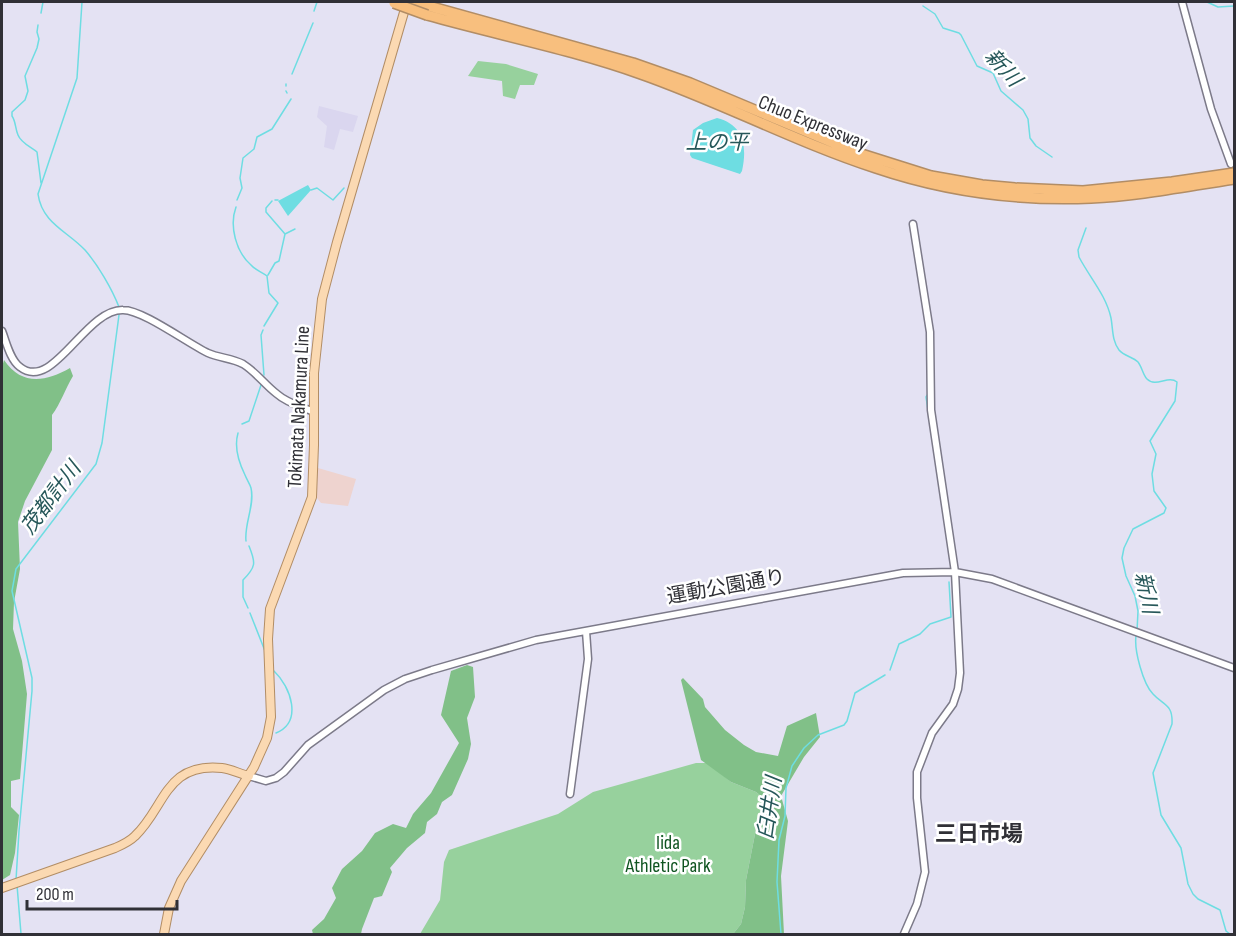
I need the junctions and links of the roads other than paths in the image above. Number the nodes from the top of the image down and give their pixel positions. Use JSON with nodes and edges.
{"nodes":[{"id":1,"x":393,"y":2,"type":"edge"},
{"id":2,"x":407,"y":2,"type":"edge"},
{"id":3,"x":414,"y":2,"type":"edge"},
{"id":4,"x":1182,"y":2,"type":"edge"},
{"id":5,"x":428,"y":11,"type":"junction"},
{"id":6,"x":1233,"y":168,"type":"edge"},
{"id":7,"x":914,"y":175,"type":"junction"},
{"id":8,"x":1234,"y":179,"type":"edge"},
{"id":9,"x":1234,"y":185,"type":"edge"},
{"id":10,"x":1152,"y":192,"type":"junction"},
{"id":11,"x":913,"y":224,"type":"dead end"},
{"id":12,"x":2,"y":331,"type":"edge"},
{"id":13,"x":314,"y":412,"type":"junction"},
{"id":14,"x":955,"y":572,"type":"junction"},
{"id":15,"x":586,"y":631,"type":"junction"},
{"id":16,"x":1234,"y":668,"type":"edge"},
{"id":17,"x":249,"y":776,"type":"junction"},
{"id":18,"x":570,"y":794,"type":"dead end"},
{"id":19,"x":2,"y":888,"type":"edge"},
{"id":20,"x":164,"y":934,"type":"edge"},
{"id":21,"x":904,"y":934,"type":"edge"}],
"edges":[{"from":1,"to":5,"type":"highway","name":"Chuo Expressway","bridge":true},
{"from":2,"to":13,"type":"main road","name":"Tokimata Nakamura Line"},
{"from":3,"to":5,"type":"highway","name":"Chuo Expressway"},
{"from":4,"to":6,"type":"street"},
{"from":5,"to":7,"type":"highway","name":"Chuo Expressway"},
{"from":6,"to":7,"type":"highway","name":"Chuo Expressway"},
{"from":7,"to":10,"type":"highway","name":"Chuo Expressway"},
{"from":8,"to":10,"type":"highway","name":"Chuo Expressway"},
{"from":9,"to":10,"type":"highway"},
{"from":11,"to":14,"type":"street"},
{"from":12,"to":13,"type":"street"},
{"from":13,"to":17,"type":"main road","name":"Tokimata Nakamura Line"},
{"from":14,"to":15,"type":"street","name":"運動公園通り"},
{"from":14,"to":16,"type":"street","name":"運動公園通り"},
{"from":14,"to":21,"type":"street"},
{"from":15,"to":17,"type":"street","name":"運動公園通り"},
{"from":15,"to":18,"type":"street"},
{"from":17,"to":19,"type":"main road"},
{"from":17,"to":20,"type":"main road","name":"Tokimata Nakamura Line"}]}
